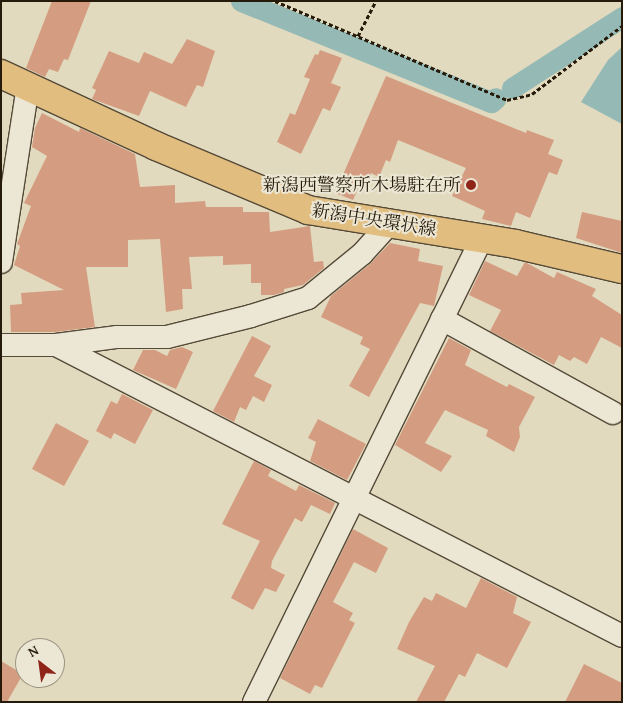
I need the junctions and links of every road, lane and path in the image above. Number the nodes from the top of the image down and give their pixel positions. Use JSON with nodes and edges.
{"nodes":[{"id":1,"x":275,"y":1,"type":"edge"},
{"id":2,"x":376,"y":1,"type":"edge"},
{"id":3,"x":622,"y":26,"type":"edge"},
{"id":4,"x":358,"y":36,"type":"junction"},
{"id":5,"x":1,"y":74,"type":"edge"},
{"id":6,"x":28,"y":86,"type":"junction"},
{"id":7,"x":390,"y":223,"type":"junction"},
{"id":8,"x":482,"y":238,"type":"junction"},
{"id":9,"x":1,"y":262,"type":"edge"},
{"id":10,"x":622,"y":269,"type":"edge"},
{"id":11,"x":442,"y":318,"type":"junction"},
{"id":12,"x":1,"y":345,"type":"edge"},
{"id":13,"x":56,"y":345,"type":"junction"},
{"id":14,"x":613,"y":413,"type":"dead end"},
{"id":15,"x":354,"y":498,"type":"junction"},
{"id":16,"x":622,"y":636,"type":"edge"},
{"id":17,"x":254,"y":702,"type":"edge"}],
"edges":[{"from":1,"to":4,"type":"path"},
{"from":2,"to":4,"type":"path"},
{"from":3,"to":4,"type":"path"},
{"from":5,"to":6,"type":"main road","name":"新潟中央環状線"},
{"from":6,"to":7,"type":"main road","name":"新潟中央環状線"},
{"from":6,"to":9,"type":"street"},
{"from":7,"to":8,"type":"main road","name":"新潟中央環状線"},
{"from":7,"to":13,"type":"street"},
{"from":8,"to":10,"type":"main road","name":"新潟中央環状線"},
{"from":8,"to":11,"type":"street"},
{"from":11,"to":14,"type":"street"},
{"from":11,"to":15,"type":"street"},
{"from":12,"to":13,"type":"street"},
{"from":13,"to":15,"type":"street"},
{"from":15,"to":16,"type":"street"},
{"from":15,"to":17,"type":"street"}]}
